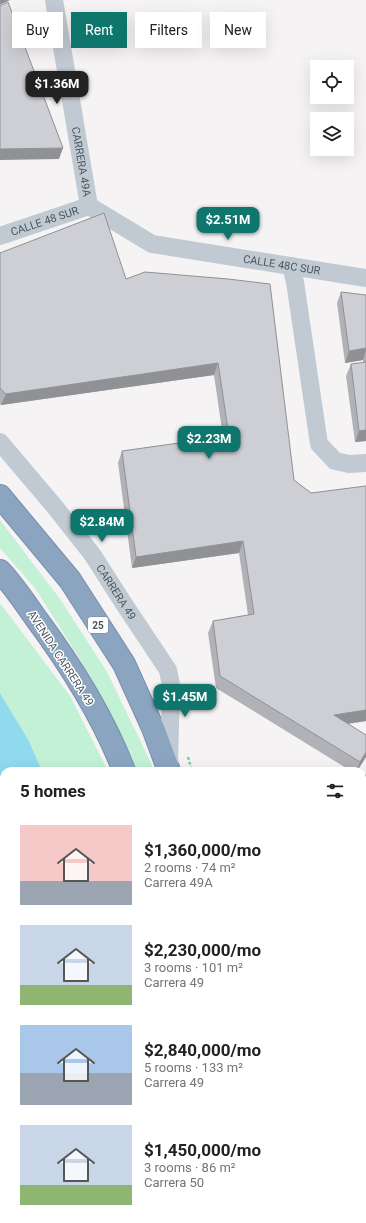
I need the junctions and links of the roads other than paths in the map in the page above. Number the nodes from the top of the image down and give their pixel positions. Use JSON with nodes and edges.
{"nodes":[{"id":1,"x":54,"y":0,"type":"edge"},
{"id":2,"x":89,"y":206,"type":"junction"},
{"id":3,"x":0,"y":236,"type":"edge"},
{"id":4,"x":291,"y":266,"type":"junction"},
{"id":5,"x":366,"y":278,"type":"edge"},
{"id":6,"x":0,"y":442,"type":"edge"},
{"id":7,"x":366,"y":463,"type":"edge"},
{"id":8,"x":0,"y":496,"type":"edge"},
{"id":9,"x":0,"y":571,"type":"edge"},
{"id":10,"x":122,"y":767,"type":"edge"},
{"id":11,"x":168,"y":767,"type":"edge"},
{"id":12,"x":169,"y":767,"type":"edge"}],
"edges":[{"from":1,"to":2,"type":"street","name":"CARRERA 49A"},
{"from":2,"to":3,"type":"street","name":"CALLE 48 SUR"},
{"from":2,"to":4,"type":"street","name":"CALLE 48C SUR"},
{"from":4,"to":5,"type":"street","name":"CALLE 48C SUR"},
{"from":4,"to":7,"type":"street"},
{"from":6,"to":12,"type":"street","name":"CARRERA 49"},
{"from":8,"to":11,"type":"highway","number":"25"},
{"from":9,"to":10,"type":"highway","name":"AVENIDA CARRERA 49"}]}
